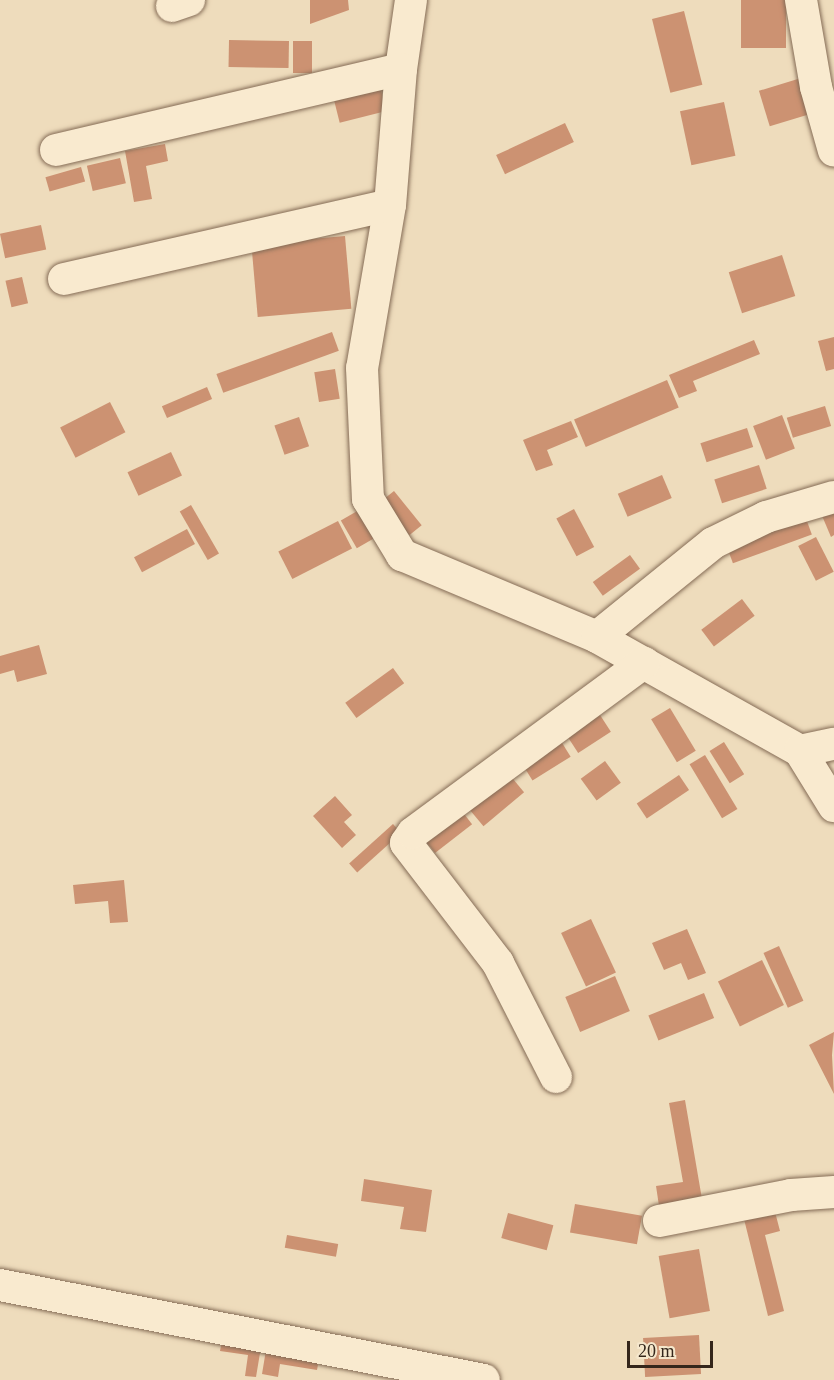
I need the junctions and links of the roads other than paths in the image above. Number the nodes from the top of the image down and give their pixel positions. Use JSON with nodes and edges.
{"nodes":[{"id":1,"x":411,"y":0,"type":"edge"},
{"id":2,"x":801,"y":0,"type":"edge"},
{"id":3,"x":401,"y":69,"type":"junction"},
{"id":4,"x":56,"y":150,"type":"dead end"},
{"id":5,"x":834,"y":151,"type":"edge"},
{"id":6,"x":390,"y":205,"type":"junction"},
{"id":7,"x":64,"y":279,"type":"dead end"},
{"id":8,"x":834,"y":497,"type":"edge"},
{"id":9,"x":597,"y":637,"type":"junction"},
{"id":10,"x":644,"y":663,"type":"junction"},
{"id":11,"x":834,"y":744,"type":"edge"},
{"id":12,"x":800,"y":751,"type":"junction"},
{"id":13,"x":834,"y":806,"type":"edge"},
{"id":14,"x":556,"y":1077,"type":"dead end"},
{"id":15,"x":834,"y":1192,"type":"edge"},
{"id":16,"x":659,"y":1221,"type":"dead end"},
{"id":17,"x":0,"y":1285,"type":"edge"},
{"id":18,"x":484,"y":1380,"type":"edge"}],
"edges":[{"from":1,"to":3,"type":"street"},
{"from":2,"to":5,"type":"street"},
{"from":3,"to":4,"type":"street"},
{"from":3,"to":6,"type":"street"},
{"from":6,"to":7,"type":"street"},
{"from":6,"to":9,"type":"street"},
{"from":8,"to":9,"type":"street"},
{"from":9,"to":10,"type":"street"},
{"from":10,"to":12,"type":"street"},
{"from":10,"to":14,"type":"street"},
{"from":11,"to":12,"type":"street"},
{"from":12,"to":13,"type":"street"},
{"from":15,"to":16,"type":"street"},
{"from":17,"to":18,"type":"street"}]}
